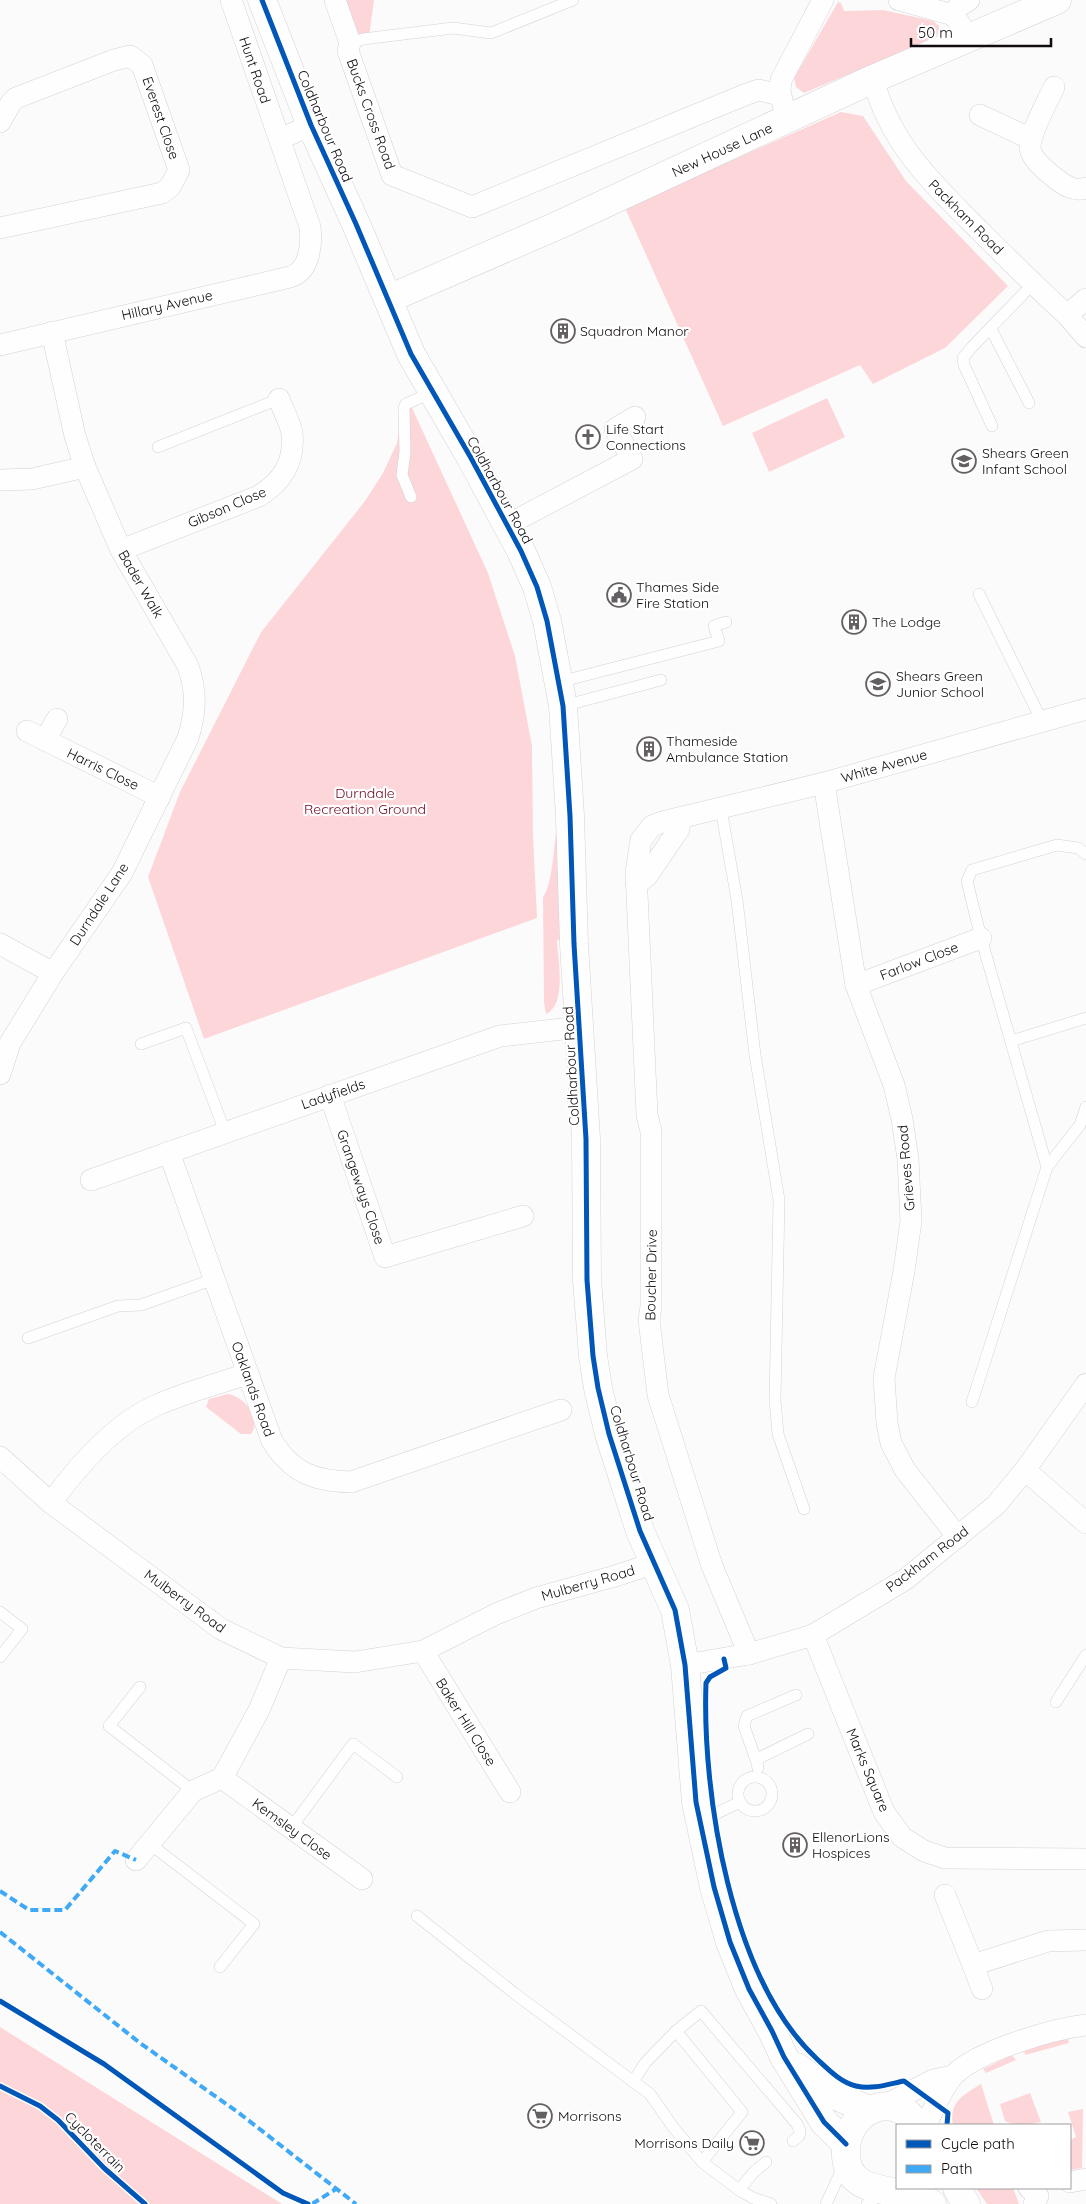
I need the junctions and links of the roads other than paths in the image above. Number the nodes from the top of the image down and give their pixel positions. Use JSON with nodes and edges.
{"nodes":[{"id":1,"x":231,"y":0,"type":"edge"},
{"id":2,"x":262,"y":0,"type":"edge"},
{"id":3,"x":335,"y":0,"type":"edge"},
{"id":4,"x":573,"y":0,"type":"edge"},
{"id":5,"x":823,"y":0,"type":"edge"},
{"id":6,"x":899,"y":0,"type":"edge"},
{"id":7,"x":969,"y":0,"type":"edge"},
{"id":8,"x":1057,"y":0,"type":"edge"},
{"id":9,"x":350,"y":44,"type":"junction"},
{"id":10,"x":872,"y":79,"type":"junction"},
{"id":11,"x":1054,"y":87,"type":"dead end"},
{"id":12,"x":784,"y":106,"type":"junction"},
{"id":13,"x":980,"y":115,"type":"dead end"},
{"id":14,"x":0,"y":120,"type":"edge"},
{"id":15,"x":311,"y":125,"type":"junction"},
{"id":16,"x":280,"y":139,"type":"junction"},
{"id":17,"x":1031,"y":139,"type":"junction"},
{"id":18,"x":1086,"y":188,"type":"edge"},
{"id":19,"x":0,"y":228,"type":"edge"},
{"id":20,"x":310,"y":240,"type":"joint"},
{"id":21,"x":1033,"y":284,"type":"junction"},
{"id":22,"x":388,"y":299,"type":"junction"},
{"id":23,"x":1086,"y":299,"type":"edge"},
{"id":24,"x":1067,"y":315,"type":"junction"},
{"id":25,"x":991,"y":328,"type":"junction"},
{"id":26,"x":52,"y":332,"type":"junction"},
{"id":27,"x":1086,"y":337,"type":"edge"},
{"id":28,"x":0,"y":345,"type":"edge"},
{"id":29,"x":432,"y":392,"type":"junction"},
{"id":30,"x":279,"y":399,"type":"joint"},
{"id":31,"x":1029,"y":403,"type":"dead end"},
{"id":32,"x":635,"y":418,"type":"dead end"},
{"id":33,"x":992,"y":426,"type":"dead end"},
{"id":34,"x":158,"y":447,"type":"dead end"},
{"id":35,"x":85,"y":467,"type":"junction"},
{"id":36,"x":0,"y":480,"type":"edge"},
{"id":37,"x":411,"y":497,"type":"dead end"},
{"id":38,"x":507,"y":525,"type":"junction"},
{"id":39,"x":121,"y":550,"type":"junction"},
{"id":40,"x":979,"y":594,"type":"dead end"},
{"id":41,"x":726,"y":622,"type":"dead end"},
{"id":42,"x":661,"y":680,"type":"dead end"},
{"id":43,"x":561,"y":694,"type":"junction"},
{"id":44,"x":196,"y":700,"type":"joint"},
{"id":45,"x":1086,"y":709,"type":"edge"},
{"id":46,"x":57,"y":719,"type":"dead end"},
{"id":47,"x":1042,"y":721,"type":"junction"},
{"id":48,"x":824,"y":783,"type":"junction"},
{"id":49,"x":160,"y":797,"type":"junction"},
{"id":50,"x":721,"y":809,"type":"junction"},
{"id":51,"x":680,"y":818,"type":"joint"},
{"id":52,"x":1086,"y":854,"type":"edge"},
{"id":53,"x":981,"y":938,"type":"junction"},
{"id":54,"x":0,"y":944,"type":"edge"},
{"id":55,"x":53,"y":973,"type":"junction"},
{"id":56,"x":856,"y":985,"type":"junction"},
{"id":57,"x":1086,"y":1018,"type":"edge"},
{"id":58,"x":580,"y":1027,"type":"junction"},
{"id":59,"x":1011,"y":1041,"type":"junction"},
{"id":60,"x":141,"y":1044,"type":"dead end"},
{"id":61,"x":0,"y":1074,"type":"edge"},
{"id":62,"x":330,"y":1095,"type":"junction"},
{"id":63,"x":1086,"y":1107,"type":"edge"},
{"id":64,"x":225,"y":1132,"type":"junction"},
{"id":65,"x":169,"y":1152,"type":"junction"},
{"id":66,"x":1047,"y":1167,"type":"junction"},
{"id":67,"x":91,"y":1180,"type":"dead end"},
{"id":68,"x":523,"y":1216,"type":"dead end"},
{"id":69,"x":214,"y":1279,"type":"junction"},
{"id":70,"x":28,"y":1338,"type":"dead end"},
{"id":71,"x":247,"y":1374,"type":"junction"},
{"id":72,"x":1086,"y":1384,"type":"edge"},
{"id":73,"x":972,"y":1402,"type":"dead end"},
{"id":74,"x":561,"y":1410,"type":"dead end"},
{"id":75,"x":0,"y":1456,"type":"edge"},
{"id":76,"x":1024,"y":1470,"type":"junction"},
{"id":77,"x":51,"y":1503,"type":"junction"},
{"id":78,"x":804,"y":1508,"type":"dead end"},
{"id":79,"x":1086,"y":1523,"type":"edge"},
{"id":80,"x":958,"y":1537,"type":"junction"},
{"id":81,"x":655,"y":1563,"type":"junction"},
{"id":82,"x":0,"y":1612,"type":"edge"},
{"id":83,"x":813,"y":1635,"type":"junction"},
{"id":84,"x":423,"y":1651,"type":"junction"},
{"id":85,"x":749,"y":1654,"type":"junction"},
{"id":86,"x":1086,"y":1655,"type":"edge"},
{"id":87,"x":0,"y":1657,"type":"edge"},
{"id":88,"x":281,"y":1658,"type":"junction"},
{"id":89,"x":685,"y":1665,"type":"junction"},
{"id":90,"x":140,"y":1687,"type":"dead end"},
{"id":91,"x":796,"y":1695,"type":"dead end"},
{"id":92,"x":1056,"y":1702,"type":"dead end"},
{"id":93,"x":808,"y":1734,"type":"dead end"},
{"id":94,"x":757,"y":1763,"type":"junction"},
{"id":95,"x":398,"y":1777,"type":"dead end"},
{"id":96,"x":760,"y":1777,"type":"junction"},
{"id":97,"x":222,"y":1778,"type":"junction"},
{"id":98,"x":193,"y":1791,"type":"junction"},
{"id":99,"x":510,"y":1792,"type":"dead end"},
{"id":100,"x":740,"y":1802,"type":"junction"},
{"id":101,"x":699,"y":1818,"type":"junction"},
{"id":102,"x":291,"y":1828,"type":"junction"},
{"id":103,"x":150,"y":1844,"type":"junction"},
{"id":104,"x":1086,"y":1859,"type":"edge"},
{"id":105,"x":136,"y":1860,"type":"dead end"},
{"id":106,"x":362,"y":1880,"type":"dead end"},
{"id":107,"x":945,"y":1895,"type":"dead end"},
{"id":108,"x":417,"y":1916,"type":"dead end"},
{"id":109,"x":1086,"y":1940,"type":"edge"},
{"id":110,"x":972,"y":1965,"type":"junction"},
{"id":111,"x":220,"y":1967,"type":"dead end"},
{"id":112,"x":982,"y":1989,"type":"dead end"},
{"id":113,"x":1086,"y":2025,"type":"edge"},
{"id":114,"x":676,"y":2031,"type":"junction"},
{"id":115,"x":784,"y":2057,"type":"junction"},
{"id":116,"x":953,"y":2076,"type":"junction"},
{"id":117,"x":633,"y":2082,"type":"junction"},
{"id":118,"x":874,"y":2109,"type":"junction"},
{"id":119,"x":917,"y":2124,"type":"edge"},
{"id":120,"x":927,"y":2124,"type":"edge"},
{"id":121,"x":793,"y":2141,"type":"dead end"},
{"id":122,"x":846,"y":2148,"type":"junction"},
{"id":123,"x":702,"y":2162,"type":"junction"},
{"id":124,"x":766,"y":2162,"type":"dead end"},
{"id":125,"x":1086,"y":2180,"type":"edge"},
{"id":126,"x":1071,"y":2182,"type":"edge"},
{"id":127,"x":958,"y":2189,"type":"edge"},
{"id":128,"x":739,"y":2190,"type":"junction"},
{"id":129,"x":884,"y":2194,"type":"edge"},
{"id":130,"x":754,"y":2201,"type":"edge"},
{"id":131,"x":771,"y":2204,"type":"edge"},
{"id":132,"x":826,"y":2204,"type":"edge"},
{"id":133,"x":932,"y":2204,"type":"edge"},
{"id":134,"x":966,"y":2204,"type":"edge"}],
"edges":[{"from":1,"to":16,"type":"street","name":"Hunt Road"},
{"from":2,"to":15,"type":"street","name":"Coldharbour Road"},
{"from":3,"to":9,"type":"street","name":"Bucks Cross Road"},
{"from":4,"to":9,"type":"lane"},
{"from":5,"to":12,"type":"street"},
{"from":6,"to":7,"type":"street"},
{"from":8,"to":10,"type":"street","name":"New House Lane"},
{"from":9,"to":12,"type":"street","name":"Bucks Cross Road"},
{"from":10,"to":12,"type":"street","name":"New House Lane"},
{"from":10,"to":21,"type":"street","name":"Packham Road"},
{"from":11,"to":17,"type":"street"},
{"from":12,"to":22,"type":"street","name":"New House Lane"},
{"from":13,"to":17,"type":"street"},
{"from":14,"to":19,"type":"street","name":"Everest Close"},
{"from":15,"to":16,"type":"street"},
{"from":15,"to":22,"type":"street","name":"Coldharbour Road"},
{"from":16,"to":20,"type":"street","name":"Hunt Road"},
{"from":17,"to":18,"type":"street"},
{"from":20,"to":26,"type":"street","name":"Hillary Avenue"},
{"from":21,"to":24,"type":"street","name":"Packham Road"},
{"from":21,"to":25,"type":"lane"},
{"from":22,"to":29,"type":"street","name":"Coldharbour Road"},
{"from":23,"to":24,"type":"street"},
{"from":24,"to":27,"type":"street","name":"Packham Road"},
{"from":25,"to":31,"type":"lane"},
{"from":25,"to":33,"type":"lane"},
{"from":26,"to":28,"type":"street","name":"Hillary Avenue"},
{"from":26,"to":35,"type":"street","name":"Bader Walk"},
{"from":29,"to":37,"type":"lane"},
{"from":29,"to":38,"type":"street","name":"Coldharbour Road"},
{"from":30,"to":34,"type":"lane"},
{"from":30,"to":39,"type":"street","name":"Gibson Close"},
{"from":32,"to":38,"type":"street"},
{"from":35,"to":36,"type":"street"},
{"from":35,"to":39,"type":"street","name":"Bader Walk"},
{"from":38,"to":43,"type":"street","name":"Coldharbour Road"},
{"from":39,"to":44,"type":"street","name":"Bader Walk"},
{"from":40,"to":47,"type":"lane"},
{"from":41,"to":43,"type":"lane"},
{"from":42,"to":43,"type":"lane"},
{"from":43,"to":58,"type":"street","name":"Coldharbour Road"},
{"from":44,"to":49,"type":"street","name":"Durndale Lane"},
{"from":45,"to":47,"type":"street","name":"White Avenue"},
{"from":46,"to":49,"type":"street","name":"Harris Close"},
{"from":47,"to":48,"type":"street","name":"White Avenue"},
{"from":48,"to":50,"type":"street","name":"White Avenue"},
{"from":48,"to":56,"type":"street","name":"Grieves Road"},
{"from":49,"to":55,"type":"street","name":"Durndale Lane"},
{"from":50,"to":51,"type":"street","name":"White Avenue"},
{"from":50,"to":78,"type":"lane"},
{"from":51,"to":85,"type":"street","name":"Boucher Drive"},
{"from":52,"to":53,"type":"lane"},
{"from":53,"to":56,"type":"street","name":"Farlow Close"},
{"from":53,"to":59,"type":"lane"},
{"from":54,"to":55,"type":"street"},
{"from":55,"to":61,"type":"street","name":"Durndale Lane"},
{"from":56,"to":80,"type":"street","name":"Grieves Road"},
{"from":57,"to":59,"type":"lane"},
{"from":58,"to":62,"type":"street","name":"Ladyfields"},
{"from":58,"to":81,"type":"street","name":"Coldharbour Road"},
{"from":59,"to":66,"type":"lane"},
{"from":60,"to":64,"type":"lane"},
{"from":62,"to":64,"type":"street","name":"Ladyfields"},
{"from":62,"to":68,"type":"street","name":"Grangeways Close"},
{"from":63,"to":66,"type":"lane"},
{"from":64,"to":65,"type":"street","name":"Ladyfields"},
{"from":65,"to":67,"type":"street","name":"Ladyfields"},
{"from":65,"to":69,"type":"street","name":"Oaklands Road"},
{"from":66,"to":73,"type":"lane"},
{"from":69,"to":70,"type":"lane"},
{"from":69,"to":71,"type":"street","name":"Oaklands Road"},
{"from":71,"to":74,"type":"street","name":"Oaklands Road"},
{"from":71,"to":77,"type":"street"},
{"from":72,"to":76,"type":"street","name":"Packham Road"},
{"from":75,"to":77,"type":"street","name":"Mulberry Road"},
{"from":76,"to":79,"type":"street"},
{"from":76,"to":80,"type":"street","name":"Packham Road"},
{"from":77,"to":88,"type":"street","name":"Mulberry Road"},
{"from":80,"to":83,"type":"street","name":"Packham Road"},
{"from":81,"to":84,"type":"street","name":"Mulberry Road"},
{"from":81,"to":89,"type":"street","name":"Coldharbour Road"},
{"from":82,"to":87,"type":"lane"},
{"from":83,"to":85,"type":"street","name":"Packham Road"},
{"from":83,"to":104,"type":"street","name":"Marks Square"},
{"from":84,"to":88,"type":"street","name":"Mulberry Road"},
{"from":84,"to":99,"type":"street","name":"Baker Hill Close"},
{"from":85,"to":89,"type":"street","name":"Packham Road"},
{"from":86,"to":92,"type":"lane"},
{"from":88,"to":97,"type":"street"},
{"from":89,"to":101,"type":"street","name":"Coldharbour Road"},
{"from":90,"to":98,"type":"lane"},
{"from":91,"to":94,"type":"lane"},
{"from":93,"to":94,"type":"lane"},
{"from":94,"to":96,"type":"lane"},
{"from":95,"to":102,"type":"lane"},
{"from":96,"to":100,"type":"lane"},
{"from":96,"to":100,"type":"lane"},
{"from":97,"to":98,"type":"street"},
{"from":97,"to":102,"type":"street","name":"Kemsley Close"},
{"from":98,"to":103,"type":"street"},
{"from":100,"to":101,"type":"lane"},
{"from":101,"to":115,"type":"street","name":"Coldharbour Road"},
{"from":102,"to":106,"type":"street","name":"Kemsley Close"},
{"from":103,"to":105,"type":"street"},
{"from":103,"to":111,"type":"lane"},
{"from":107,"to":110,"type":"street"},
{"from":108,"to":117,"type":"lane"},
{"from":109,"to":110,"type":"street"},
{"from":110,"to":112,"type":"street"},
{"from":113,"to":116,"type":"street"},
{"from":114,"to":117,"type":"lane"},
{"from":114,"to":121,"type":"lane"},
{"from":114,"to":123,"type":"lane"},
{"from":115,"to":118,"type":"street","name":"Coldharbour Road"},
{"from":115,"to":122,"type":"street","name":"Coldharbour Road"},
{"from":116,"to":118,"type":"street"},
{"from":116,"to":120,"type":"street"},
{"from":117,"to":123,"type":"lane"},
{"from":118,"to":119,"type":"street","name":"Coldharbour Road"},
{"from":118,"to":122,"type":"street"},
{"from":122,"to":129,"type":"street","name":"Coldharbour Road"},
{"from":122,"to":132,"type":"lane"},
{"from":123,"to":128,"type":"lane"},
{"from":124,"to":128,"type":"lane"},
{"from":125,"to":126,"type":"street"},
{"from":127,"to":134,"type":"street"},
{"from":128,"to":130,"type":"lane"},
{"from":129,"to":133,"type":"street","name":"Coldharbour Road"},
{"from":130,"to":131,"type":"lane"}]}
